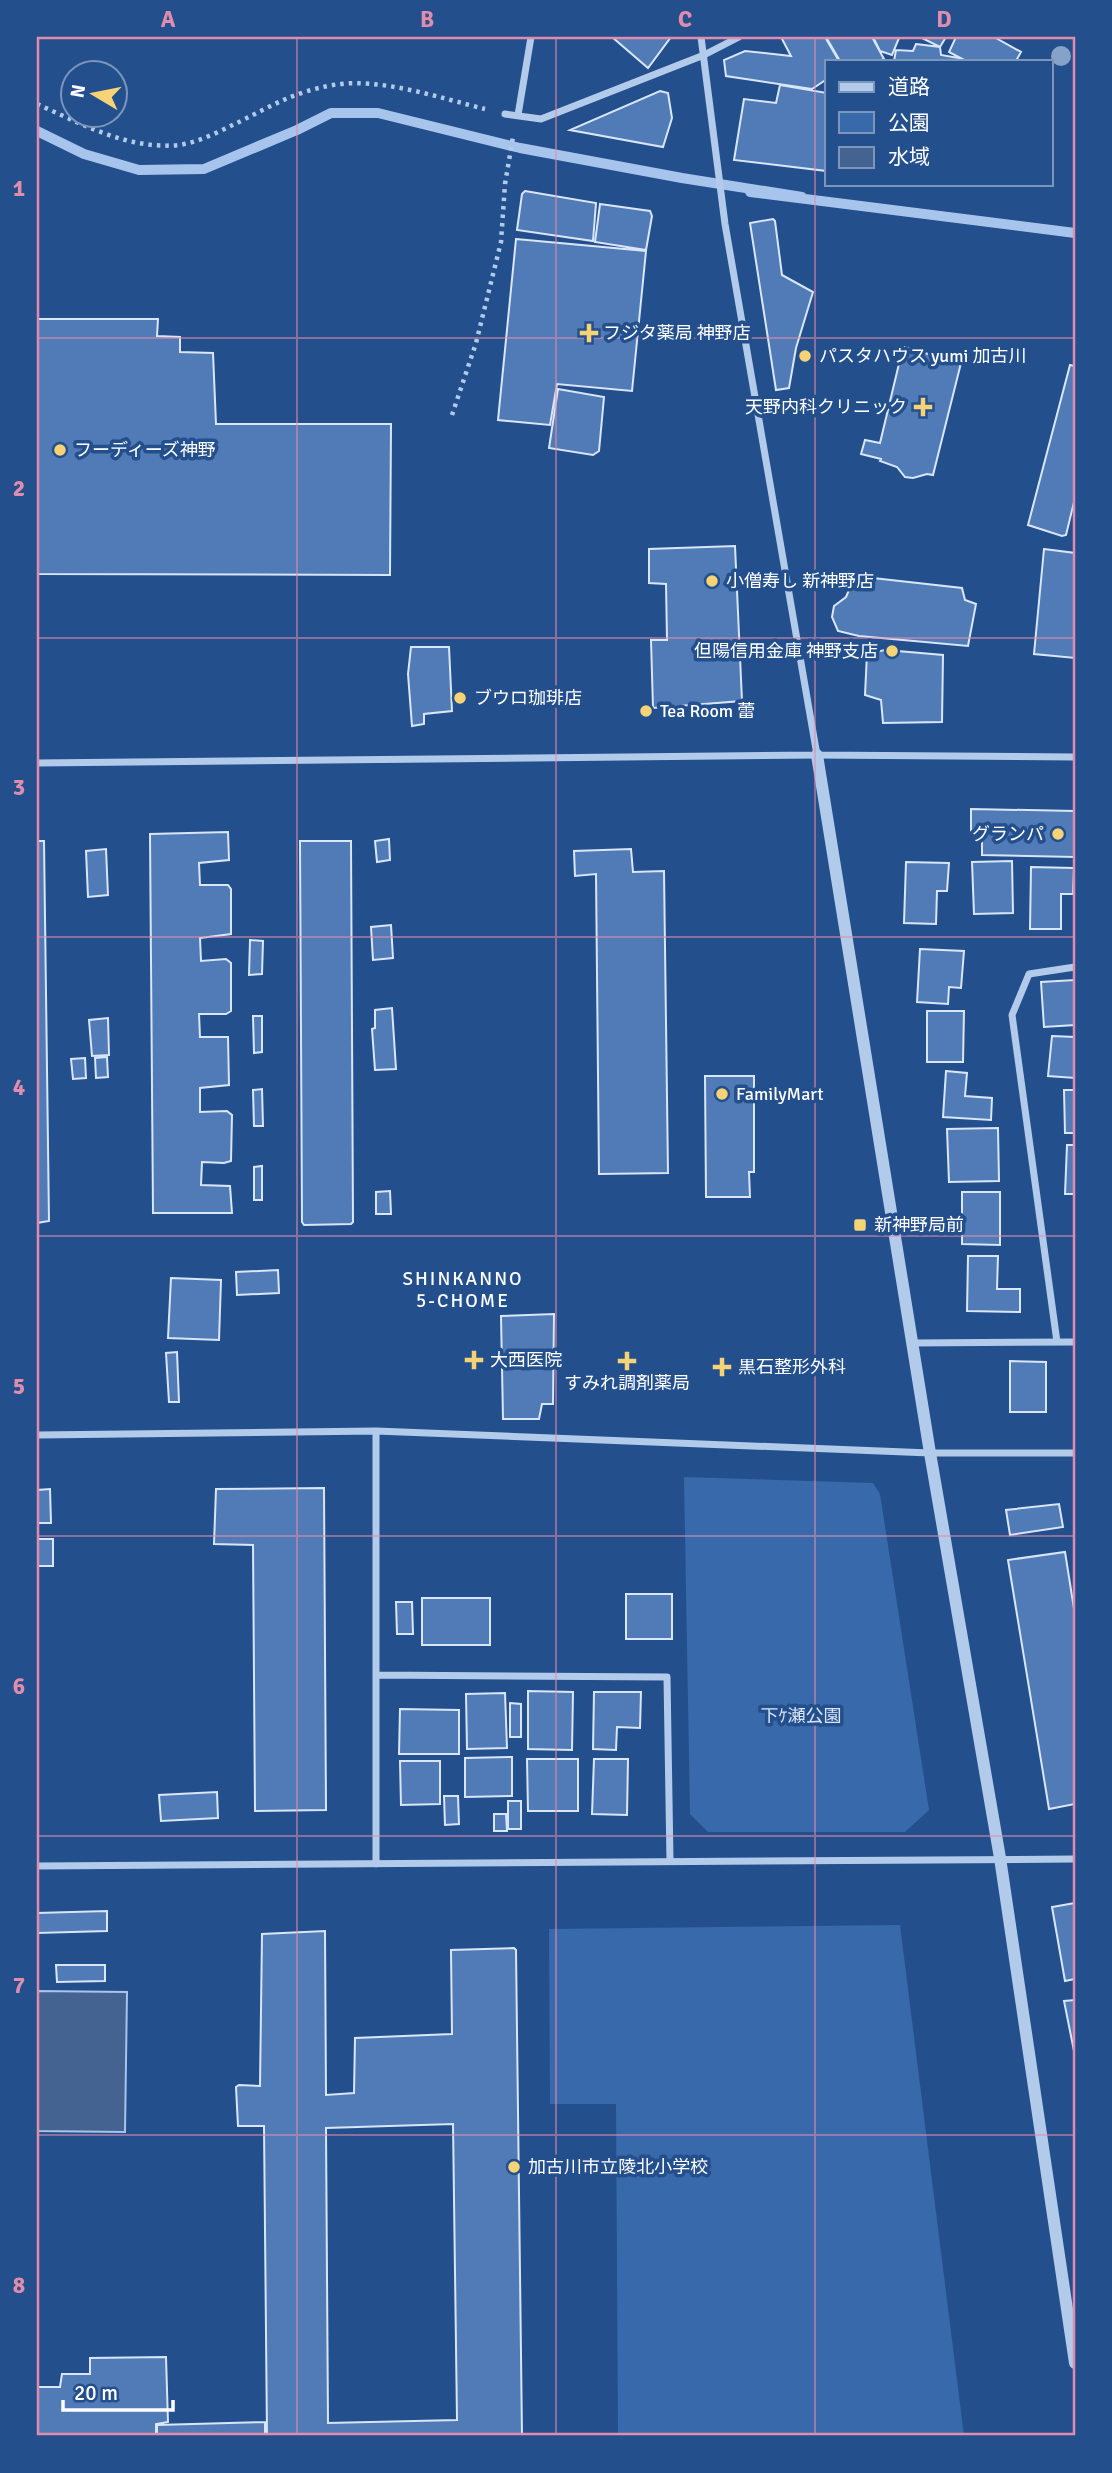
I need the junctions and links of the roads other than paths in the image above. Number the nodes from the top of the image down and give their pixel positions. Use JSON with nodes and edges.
{"nodes":[{"id":1,"x":531,"y":37,"type":"edge"},
{"id":2,"x":701,"y":37,"type":"edge"},
{"id":3,"x":738,"y":37,"type":"edge"},
{"id":4,"x":704,"y":55,"type":"junction"},
{"id":5,"x":505,"y":114,"type":"road end"},
{"id":6,"x":518,"y":116,"type":"junction"},
{"id":7,"x":817,"y":755,"type":"junction"},
{"id":8,"x":1075,"y":757,"type":"edge"},
{"id":9,"x":37,"y":762,"type":"edge"},
{"id":10,"x":1075,"y":967,"type":"edge"},
{"id":11,"x":1057,"y":1342,"type":"junction"},
{"id":12,"x":1075,"y":1342,"type":"edge"},
{"id":13,"x":913,"y":1343,"type":"junction"},
{"id":14,"x":376,"y":1431,"type":"junction"},
{"id":15,"x":37,"y":1435,"type":"edge"},
{"id":16,"x":930,"y":1453,"type":"junction"},
{"id":17,"x":1075,"y":1453,"type":"edge"},
{"id":18,"x":376,"y":1675,"type":"junction"},
{"id":19,"x":1000,"y":1858,"type":"junction"},
{"id":20,"x":1075,"y":1859,"type":"edge"},
{"id":21,"x":670,"y":1861,"type":"junction"},
{"id":22,"x":376,"y":1864,"type":"junction"},
{"id":23,"x":37,"y":1866,"type":"edge"},
{"id":24,"x":1075,"y":2363,"type":"edge"}],
"edges":[{"from":1,"to":6,"type":"street"},
{"from":2,"to":4,"type":"street"},
{"from":3,"to":4,"type":"street"},
{"from":4,"to":6,"type":"street"},
{"from":4,"to":7,"type":"street"},
{"from":5,"to":6,"type":"street"},
{"from":7,"to":8,"type":"street"},
{"from":7,"to":9,"type":"street"},
{"from":7,"to":13,"type":"street"},
{"from":10,"to":11,"type":"street"},
{"from":11,"to":12,"type":"street"},
{"from":11,"to":13,"type":"street"},
{"from":13,"to":16,"type":"street"},
{"from":14,"to":15,"type":"street"},
{"from":14,"to":16,"type":"street"},
{"from":14,"to":18,"type":"street"},
{"from":16,"to":17,"type":"street"},
{"from":16,"to":19,"type":"street"},
{"from":18,"to":21,"type":"street"},
{"from":18,"to":22,"type":"street"},
{"from":19,"to":20,"type":"street"},
{"from":19,"to":21,"type":"street"},
{"from":19,"to":24,"type":"street"},
{"from":21,"to":22,"type":"street"},
{"from":22,"to":23,"type":"street"}]}
